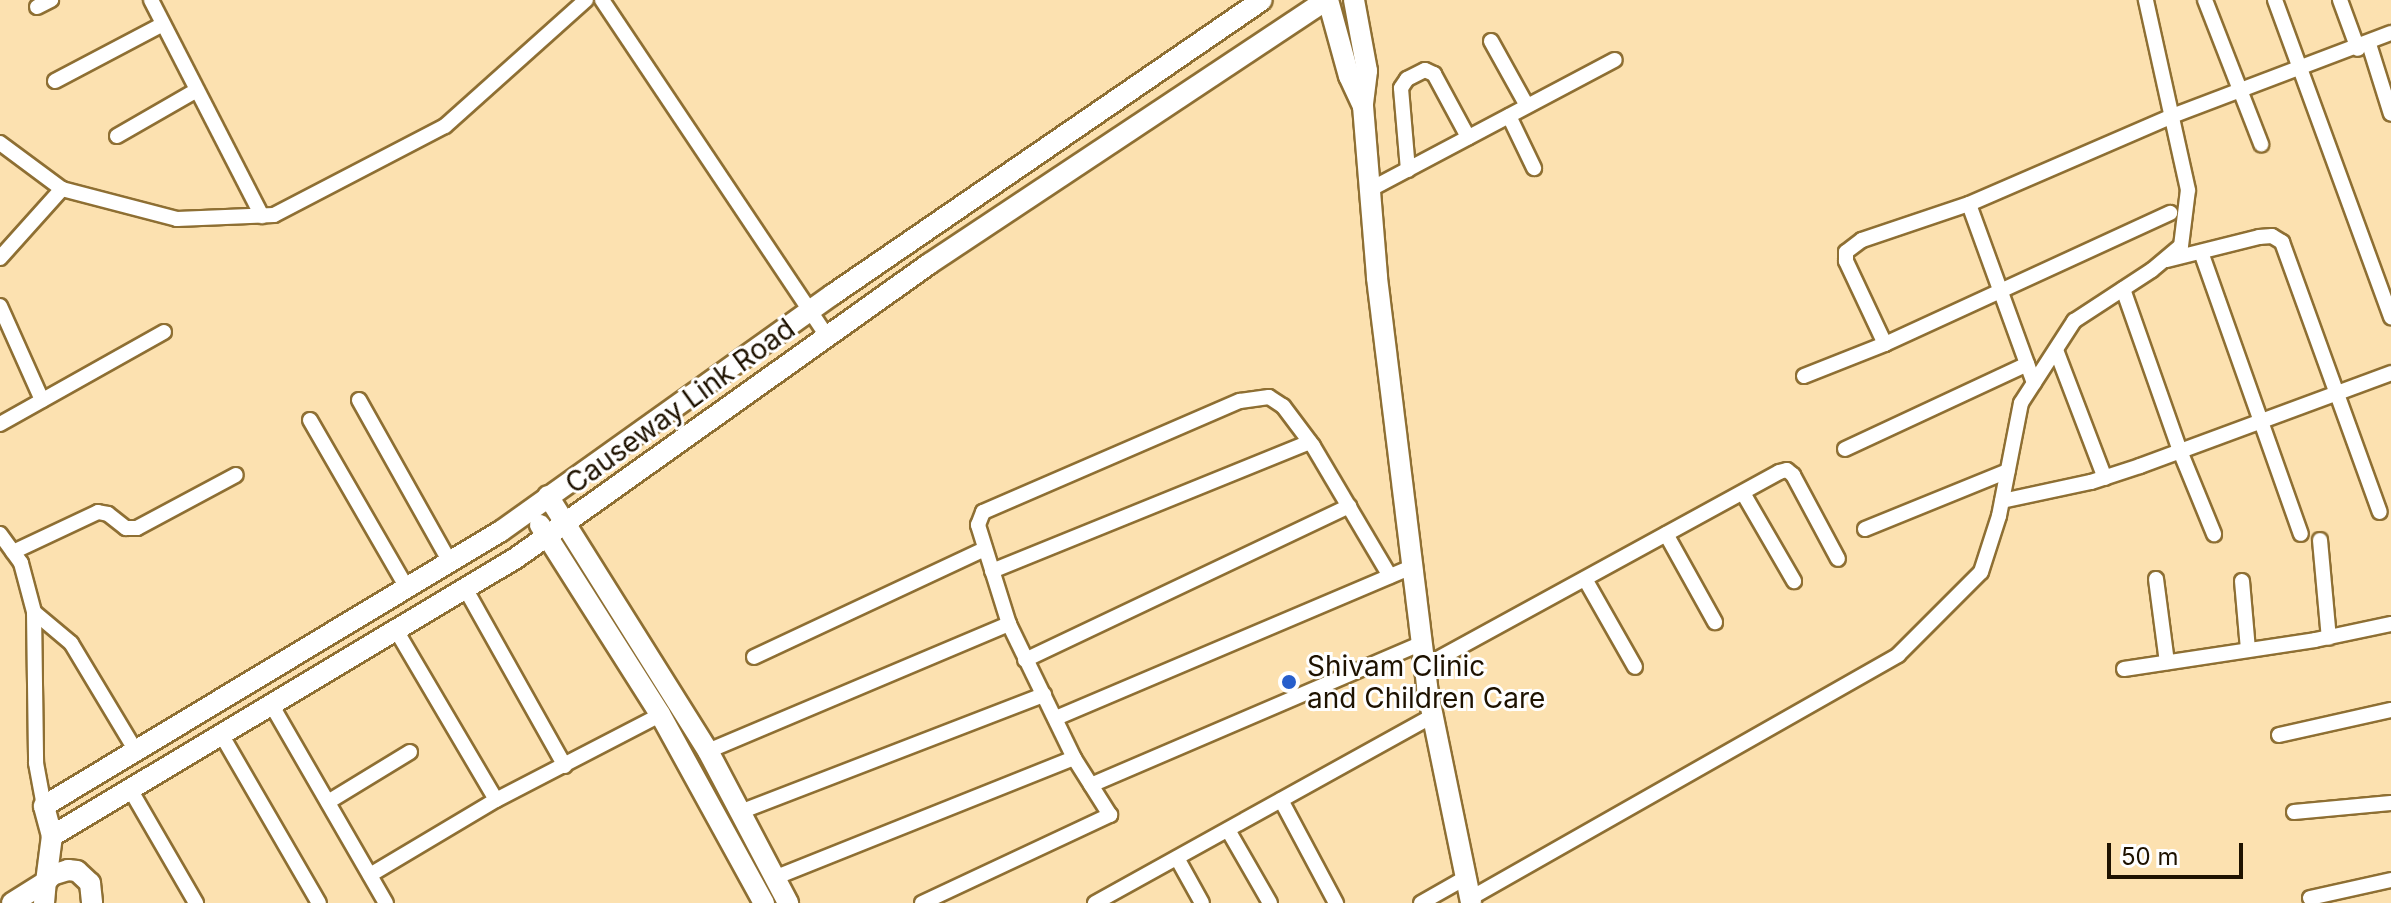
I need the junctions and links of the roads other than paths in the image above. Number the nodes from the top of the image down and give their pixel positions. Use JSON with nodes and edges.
{"nodes":[{"id":1,"x":151,"y":0,"type":"edge"},
{"id":2,"x":586,"y":0,"type":"edge"},
{"id":3,"x":602,"y":0,"type":"edge"},
{"id":4,"x":1262,"y":0,"type":"edge"},
{"id":5,"x":1328,"y":0,"type":"edge"},
{"id":6,"x":1354,"y":0,"type":"edge"},
{"id":7,"x":2146,"y":0,"type":"edge"},
{"id":8,"x":2205,"y":0,"type":"edge"},
{"id":9,"x":2275,"y":0,"type":"edge"},
{"id":10,"x":2340,"y":0,"type":"edge"},
{"id":11,"x":163,"y":24,"type":"junction"},
{"id":12,"x":2391,"y":33,"type":"edge"},
{"id":13,"x":1491,"y":41,"type":"dead end"},
{"id":14,"x":2363,"y":47,"type":"junction"},
{"id":15,"x":1615,"y":60,"type":"dead end"},
{"id":16,"x":2301,"y":69,"type":"junction"},
{"id":17,"x":55,"y":81,"type":"dead end"},
{"id":18,"x":197,"y":90,"type":"junction"},
{"id":19,"x":2238,"y":92,"type":"junction"},
{"id":20,"x":1363,"y":106,"type":"junction"},
{"id":21,"x":1527,"y":106,"type":"junction"},
{"id":22,"x":2391,"y":114,"type":"edge"},
{"id":23,"x":1509,"y":116,"type":"junction"},
{"id":24,"x":2172,"y":116,"type":"junction"},
{"id":25,"x":117,"y":136,"type":"dead end"},
{"id":26,"x":1468,"y":137,"type":"junction"},
{"id":27,"x":0,"y":143,"type":"edge"},
{"id":28,"x":2261,"y":144,"type":"dead end"},
{"id":29,"x":1534,"y":168,"type":"dead end"},
{"id":30,"x":1408,"y":170,"type":"junction"},
{"id":31,"x":62,"y":189,"type":"junction"},
{"id":32,"x":1369,"y":190,"type":"junction"},
{"id":33,"x":1969,"y":204,"type":"junction"},
{"id":34,"x":2170,"y":213,"type":"dead end"},
{"id":35,"x":262,"y":216,"type":"junction"},
{"id":36,"x":2201,"y":252,"type":"junction"},
{"id":37,"x":0,"y":258,"type":"edge"},
{"id":38,"x":2163,"y":261,"type":"junction"},
{"id":39,"x":2123,"y":289,"type":"junction"},
{"id":40,"x":2001,"y":292,"type":"junction"},
{"id":41,"x":0,"y":306,"type":"edge"},
{"id":42,"x":809,"y":311,"type":"junction"},
{"id":43,"x":2391,"y":317,"type":"edge"},
{"id":44,"x":164,"y":332,"type":"dead end"},
{"id":45,"x":827,"y":336,"type":"junction"},
{"id":46,"x":1885,"y":344,"type":"junction"},
{"id":47,"x":2056,"y":350,"type":"junction"},
{"id":48,"x":2027,"y":364,"type":"junction"},
{"id":49,"x":2391,"y":373,"type":"edge"},
{"id":50,"x":1804,"y":376,"type":"dead end"},
{"id":51,"x":2034,"y":383,"type":"junction"},
{"id":52,"x":2339,"y":392,"type":"junction"},
{"id":53,"x":42,"y":400,"type":"junction"},
{"id":54,"x":359,"y":400,"type":"dead end"},
{"id":55,"x":310,"y":420,"type":"dead end"},
{"id":56,"x":2260,"y":421,"type":"junction"},
{"id":57,"x":0,"y":424,"type":"edge"},
{"id":58,"x":1310,"y":442,"type":"junction"},
{"id":59,"x":1845,"y":449,"type":"dead end"},
{"id":60,"x":2180,"y":451,"type":"junction"},
{"id":61,"x":2008,"y":471,"type":"junction"},
{"id":62,"x":236,"y":475,"type":"dead end"},
{"id":63,"x":2105,"y":478,"type":"junction"},
{"id":64,"x":1743,"y":493,"type":"junction"},
{"id":65,"x":548,"y":496,"type":"junction"},
{"id":66,"x":2002,"y":501,"type":"junction"},
{"id":67,"x":1349,"y":506,"type":"junction"},
{"id":68,"x":530,"y":509,"type":"junction"},
{"id":69,"x":2380,"y":512,"type":"dead end"},
{"id":70,"x":566,"y":523,"type":"junction"},
{"id":71,"x":1865,"y":529,"type":"dead end"},
{"id":72,"x":0,"y":534,"type":"edge"},
{"id":73,"x":1666,"y":534,"type":"junction"},
{"id":74,"x":2214,"y":534,"type":"dead end"},
{"id":75,"x":2301,"y":534,"type":"dead end"},
{"id":76,"x":547,"y":536,"type":"junction"},
{"id":77,"x":2320,"y":540,"type":"dead end"},
{"id":78,"x":985,"y":549,"type":"junction"},
{"id":79,"x":13,"y":552,"type":"junction"},
{"id":80,"x":1838,"y":559,"type":"dead end"},
{"id":81,"x":450,"y":562,"type":"junction"},
{"id":82,"x":1412,"y":567,"type":"junction"},
{"id":83,"x":992,"y":571,"type":"junction"},
{"id":84,"x":1390,"y":576,"type":"junction"},
{"id":85,"x":1585,"y":579,"type":"junction"},
{"id":86,"x":2156,"y":579,"type":"dead end"},
{"id":87,"x":1794,"y":581,"type":"dead end"},
{"id":88,"x":2242,"y":581,"type":"dead end"},
{"id":89,"x":407,"y":588,"type":"junction"},
{"id":90,"x":465,"y":588,"type":"junction"},
{"id":91,"x":34,"y":612,"type":"junction"},
{"id":92,"x":1715,"y":622,"type":"dead end"},
{"id":93,"x":1009,"y":624,"type":"junction"},
{"id":94,"x":2391,"y":624,"type":"edge"},
{"id":95,"x":396,"y":630,"type":"junction"},
{"id":96,"x":2329,"y":638,"type":"junction"},
{"id":97,"x":1422,"y":643,"type":"junction"},
{"id":98,"x":2248,"y":650,"type":"junction"},
{"id":99,"x":754,"y":657,"type":"dead end"},
{"id":100,"x":1025,"y":660,"type":"junction"},
{"id":101,"x":2167,"y":662,"type":"junction"},
{"id":102,"x":1425,"y":666,"type":"junction"},
{"id":103,"x":1635,"y":667,"type":"dead end"},
{"id":104,"x":2124,"y":669,"type":"dead end"},
{"id":105,"x":1044,"y":695,"type":"junction"},
{"id":106,"x":271,"y":704,"type":"junction"},
{"id":107,"x":2391,"y":710,"type":"edge"},
{"id":108,"x":660,"y":715,"type":"junction"},
{"id":109,"x":1433,"y":716,"type":"junction"},
{"id":110,"x":1056,"y":718,"type":"junction"},
{"id":111,"x":221,"y":734,"type":"junction"},
{"id":112,"x":2279,"y":735,"type":"dead end"},
{"id":113,"x":136,"y":751,"type":"junction"},
{"id":114,"x":708,"y":751,"type":"junction"},
{"id":115,"x":410,"y":752,"type":"dead end"},
{"id":116,"x":1074,"y":758,"type":"junction"},
{"id":117,"x":565,"y":766,"type":"junction"},
{"id":118,"x":1091,"y":785,"type":"junction"},
{"id":119,"x":130,"y":789,"type":"junction"},
{"id":120,"x":496,"y":800,"type":"junction"},
{"id":121,"x":1281,"y":800,"type":"junction"},
{"id":122,"x":328,"y":802,"type":"junction"},
{"id":123,"x":2391,"y":803,"type":"edge"},
{"id":124,"x":44,"y":806,"type":"junction"},
{"id":125,"x":740,"y":812,"type":"junction"},
{"id":126,"x":2294,"y":812,"type":"dead end"},
{"id":127,"x":1228,"y":830,"type":"junction"},
{"id":128,"x":52,"y":836,"type":"junction"},
{"id":129,"x":1177,"y":858,"type":"junction"},
{"id":130,"x":370,"y":875,"type":"junction"},
{"id":131,"x":774,"y":878,"type":"junction"},
{"id":132,"x":1465,"y":878,"type":"junction"},
{"id":133,"x":2391,"y":880,"type":"edge"},
{"id":134,"x":46,"y":882,"type":"junction"},
{"id":135,"x":88,"y":887,"type":"edge"},
{"id":136,"x":1122,"y":896,"type":"edge"},
{"id":137,"x":2310,"y":898,"type":"dead end"},
{"id":138,"x":1470,"y":901,"type":"edge"},
{"id":139,"x":12,"y":903,"type":"edge"},
{"id":140,"x":44,"y":903,"type":"edge"},
{"id":141,"x":104,"y":903,"type":"edge"},
{"id":142,"x":196,"y":903,"type":"edge"},
{"id":143,"x":319,"y":903,"type":"edge"},
{"id":144,"x":386,"y":903,"type":"edge"},
{"id":145,"x":764,"y":903,"type":"edge"},
{"id":146,"x":788,"y":903,"type":"edge"},
{"id":147,"x":922,"y":903,"type":"edge"},
{"id":148,"x":1095,"y":903,"type":"edge"},
{"id":149,"x":1202,"y":903,"type":"edge"},
{"id":150,"x":1270,"y":903,"type":"edge"},
{"id":151,"x":1336,"y":903,"type":"edge"},
{"id":152,"x":1421,"y":903,"type":"edge"}],
"edges":[{"from":1,"to":11,"type":"street"},
{"from":2,"to":35,"type":"street"},
{"from":3,"to":42,"type":"street"},
{"from":4,"to":42,"type":"main road"},
{"from":5,"to":20,"type":"main road"},
{"from":5,"to":45,"type":"main road","name":"Causeway Link Road"},
{"from":6,"to":20,"type":"main road"},
{"from":7,"to":24,"type":"street"},
{"from":8,"to":19,"type":"street"},
{"from":9,"to":16,"type":"street"},
{"from":10,"to":14,"type":"street"},
{"from":11,"to":17,"type":"street"},
{"from":11,"to":18,"type":"street"},
{"from":12,"to":14,"type":"street"},
{"from":13,"to":21,"type":"street"},
{"from":14,"to":16,"type":"street"},
{"from":14,"to":22,"type":"street"},
{"from":15,"to":21,"type":"street"},
{"from":16,"to":19,"type":"street"},
{"from":16,"to":43,"type":"street"},
{"from":18,"to":25,"type":"street"},
{"from":18,"to":35,"type":"street"},
{"from":19,"to":24,"type":"street"},
{"from":19,"to":28,"type":"street"},
{"from":20,"to":32,"type":"main road"},
{"from":21,"to":23,"type":"street"},
{"from":23,"to":26,"type":"street"},
{"from":23,"to":29,"type":"street"},
{"from":24,"to":33,"type":"street"},
{"from":24,"to":38,"type":"street"},
{"from":26,"to":30,"type":"street"},
{"from":26,"to":30,"type":"street"},
{"from":27,"to":31,"type":"street"},
{"from":30,"to":32,"type":"street"},
{"from":31,"to":35,"type":"street"},
{"from":31,"to":37,"type":"street"},
{"from":32,"to":82,"type":"main road"},
{"from":33,"to":40,"type":"street"},
{"from":33,"to":46,"type":"street"},
{"from":34,"to":40,"type":"street"},
{"from":36,"to":38,"type":"street"},
{"from":36,"to":52,"type":"street"},
{"from":36,"to":56,"type":"street"},
{"from":38,"to":39,"type":"street"},
{"from":39,"to":47,"type":"street"},
{"from":39,"to":60,"type":"street"},
{"from":40,"to":46,"type":"street"},
{"from":40,"to":48,"type":"street"},
{"from":41,"to":53,"type":"street"},
{"from":42,"to":45,"type":"street"},
{"from":42,"to":65,"type":"main road"},
{"from":44,"to":53,"type":"street"},
{"from":45,"to":70,"type":"main road","name":"Causeway Link Road"},
{"from":46,"to":50,"type":"street"},
{"from":47,"to":51,"type":"street"},
{"from":47,"to":63,"type":"street"},
{"from":48,"to":51,"type":"street"},
{"from":48,"to":59,"type":"street"},
{"from":49,"to":52,"type":"street"},
{"from":51,"to":61,"type":"street"},
{"from":52,"to":56,"type":"street"},
{"from":52,"to":69,"type":"street"},
{"from":53,"to":57,"type":"street"},
{"from":54,"to":81,"type":"street"},
{"from":55,"to":89,"type":"street"},
{"from":56,"to":60,"type":"street"},
{"from":56,"to":75,"type":"street"},
{"from":58,"to":67,"type":"street"},
{"from":58,"to":78,"type":"street"},
{"from":58,"to":83,"type":"street"},
{"from":60,"to":63,"type":"street"},
{"from":60,"to":74,"type":"street"},
{"from":61,"to":66,"type":"street"},
{"from":61,"to":71,"type":"street"},
{"from":62,"to":79,"type":"street"},
{"from":63,"to":66,"type":"street"},
{"from":64,"to":73,"type":"street"},
{"from":64,"to":80,"type":"street"},
{"from":64,"to":87,"type":"street"},
{"from":65,"to":68,"type":"main road"},
{"from":65,"to":70,"type":"main road"},
{"from":66,"to":138,"type":"street"},
{"from":67,"to":84,"type":"street"},
{"from":67,"to":100,"type":"street"},
{"from":68,"to":76,"type":"main road"},
{"from":68,"to":81,"type":"main road"},
{"from":70,"to":76,"type":"main road","name":"Causeway Link Road"},
{"from":70,"to":114,"type":"main road"},
{"from":72,"to":79,"type":"street"},
{"from":73,"to":85,"type":"street"},
{"from":73,"to":92,"type":"street"},
{"from":76,"to":90,"type":"main road","name":"Causeway Link Road"},
{"from":76,"to":108,"type":"main road"},
{"from":77,"to":96,"type":"street"},
{"from":78,"to":83,"type":"street"},
{"from":78,"to":99,"type":"street"},
{"from":79,"to":91,"type":"street"},
{"from":81,"to":89,"type":"main road"},
{"from":82,"to":84,"type":"street"},
{"from":82,"to":97,"type":"main road"},
{"from":83,"to":93,"type":"street"},
{"from":84,"to":110,"type":"street"},
{"from":85,"to":102,"type":"street"},
{"from":85,"to":103,"type":"street"},
{"from":86,"to":101,"type":"street"},
{"from":88,"to":98,"type":"street"},
{"from":89,"to":113,"type":"main road"},
{"from":90,"to":95,"type":"main road","name":"Causeway Link Road"},
{"from":90,"to":117,"type":"street"},
{"from":91,"to":113,"type":"street"},
{"from":91,"to":124,"type":"street"},
{"from":93,"to":100,"type":"street"},
{"from":93,"to":114,"type":"street"},
{"from":94,"to":96,"type":"street"},
{"from":95,"to":106,"type":"main road","name":"Causeway Link Road"},
{"from":95,"to":120,"type":"street"},
{"from":96,"to":98,"type":"street"},
{"from":97,"to":102,"type":"main road"},
{"from":97,"to":118,"type":"street"},
{"from":98,"to":101,"type":"street"},
{"from":100,"to":105,"type":"street"},
{"from":101,"to":104,"type":"street"},
{"from":102,"to":109,"type":"main road"},
{"from":105,"to":110,"type":"street"},
{"from":105,"to":125,"type":"street"},
{"from":106,"to":111,"type":"main road","name":"Causeway Link Road"},
{"from":106,"to":122,"type":"street"},
{"from":107,"to":112,"type":"street"},
{"from":108,"to":117,"type":"street"},
{"from":108,"to":145,"type":"main road"},
{"from":109,"to":121,"type":"street"},
{"from":109,"to":132,"type":"main road"},
{"from":110,"to":116,"type":"street"},
{"from":111,"to":119,"type":"main road","name":"Causeway Link Road"},
{"from":111,"to":143,"type":"street"},
{"from":113,"to":124,"type":"main road"},
{"from":114,"to":125,"type":"main road"},
{"from":115,"to":122,"type":"street"},
{"from":116,"to":118,"type":"street"},
{"from":116,"to":131,"type":"street"},
{"from":117,"to":120,"type":"street"},
{"from":118,"to":147,"type":"street"},
{"from":119,"to":128,"type":"main road","name":"Causeway Link Road"},
{"from":119,"to":142,"type":"street"},
{"from":120,"to":130,"type":"street"},
{"from":121,"to":127,"type":"street"},
{"from":121,"to":151,"type":"street"},
{"from":122,"to":130,"type":"street"},
{"from":123,"to":126,"type":"street"},
{"from":124,"to":128,"type":"main road"},
{"from":125,"to":131,"type":"main road"},
{"from":127,"to":129,"type":"street"},
{"from":127,"to":150,"type":"street"},
{"from":128,"to":134,"type":"main road"},
{"from":128,"to":135,"type":"main road"},
{"from":129,"to":136,"type":"street"},
{"from":129,"to":149,"type":"street"},
{"from":130,"to":144,"type":"street"},
{"from":131,"to":146,"type":"main road"},
{"from":132,"to":138,"type":"main road"},
{"from":132,"to":152,"type":"street"},
{"from":133,"to":137,"type":"street"},
{"from":134,"to":135,"type":"main road"},
{"from":134,"to":139,"type":"main road"},
{"from":134,"to":140,"type":"main road"},
{"from":135,"to":141,"type":"main road"},
{"from":136,"to":148,"type":"street"}]}
